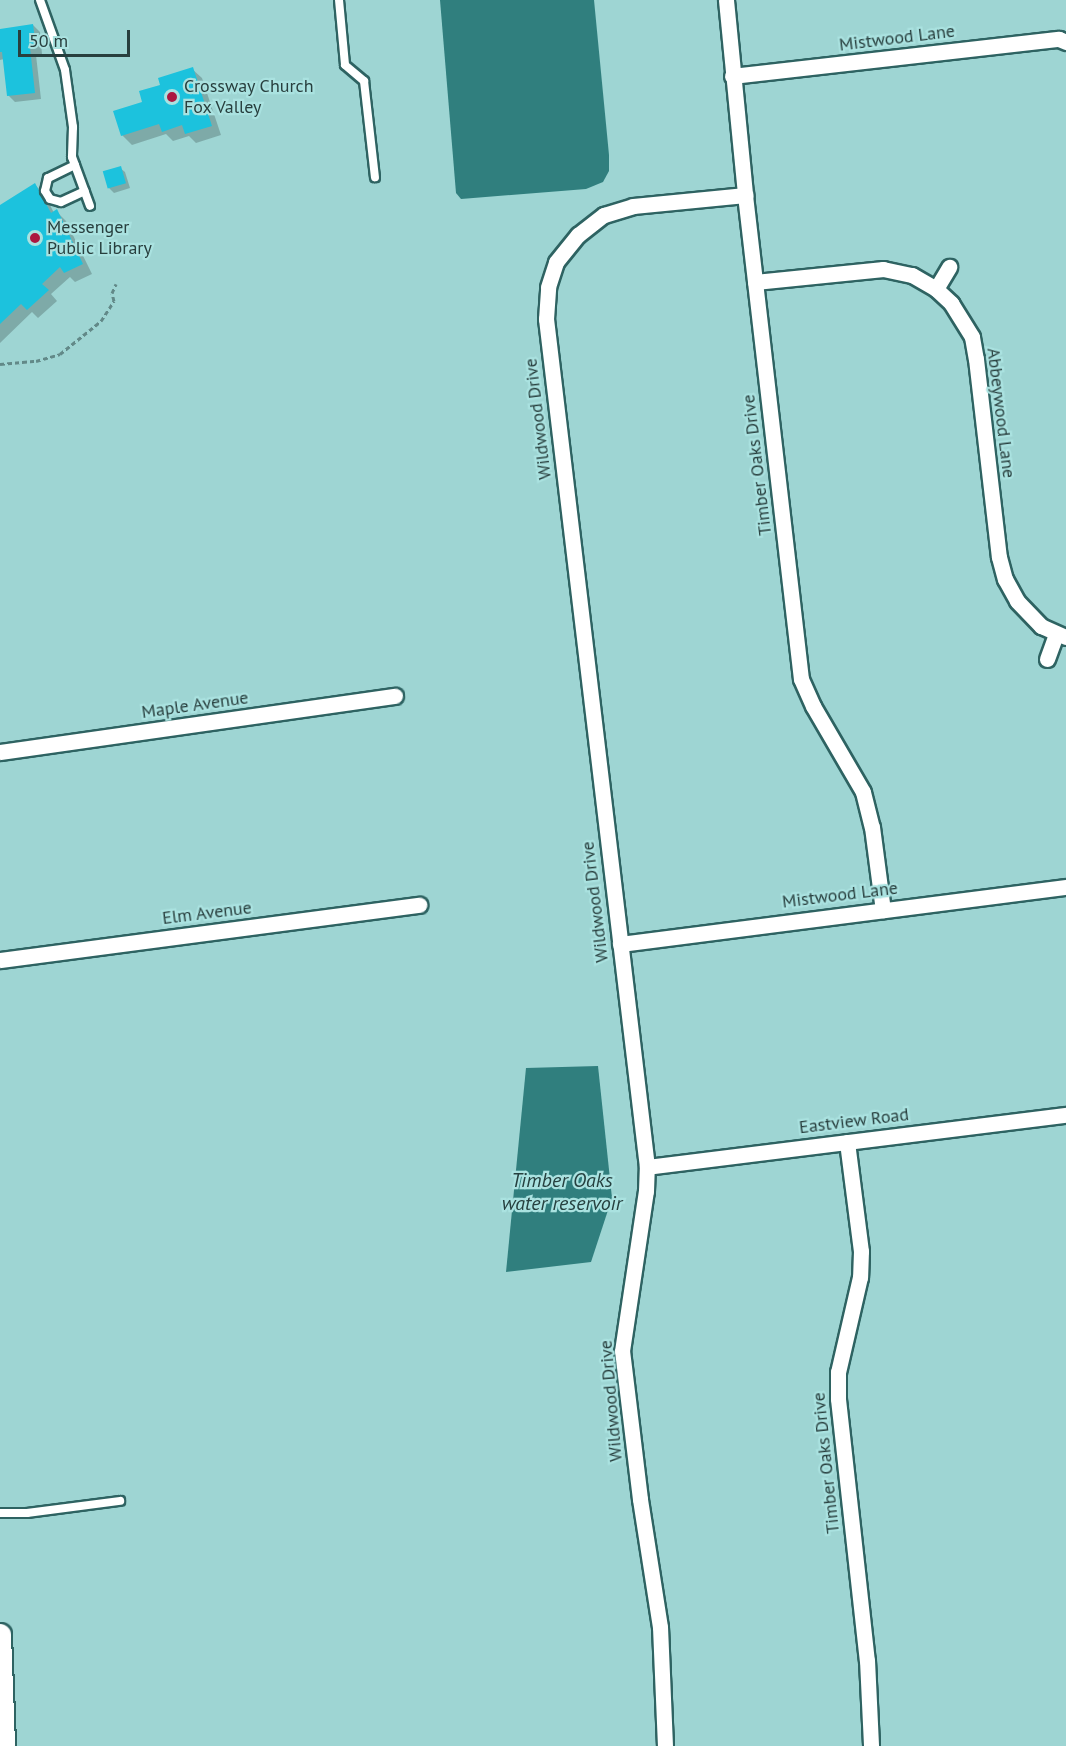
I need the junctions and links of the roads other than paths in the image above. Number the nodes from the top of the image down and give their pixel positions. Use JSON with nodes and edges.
{"nodes":[{"id":1,"x":40,"y":0,"type":"edge"},
{"id":2,"x":339,"y":0,"type":"edge"},
{"id":3,"x":726,"y":0,"type":"edge"},
{"id":4,"x":1066,"y":42,"type":"edge"},
{"id":5,"x":732,"y":76,"type":"junction"},
{"id":6,"x":75,"y":165,"type":"junction"},
{"id":7,"x":375,"y":177,"type":"dead end"},
{"id":8,"x":85,"y":191,"type":"junction"},
{"id":9,"x":745,"y":195,"type":"junction"},
{"id":10,"x":90,"y":206,"type":"dead end"},
{"id":11,"x":950,"y":267,"type":"dead end"},
{"id":12,"x":755,"y":282,"type":"junction"},
{"id":13,"x":936,"y":289,"type":"junction"},
{"id":14,"x":1061,"y":636,"type":"edge"},
{"id":15,"x":1047,"y":659,"type":"dead end"},
{"id":16,"x":395,"y":696,"type":"dead end"},
{"id":17,"x":0,"y":752,"type":"edge"},
{"id":18,"x":1066,"y":887,"type":"edge"},
{"id":19,"x":419,"y":905,"type":"dead end"},
{"id":20,"x":883,"y":910,"type":"junction"},
{"id":21,"x":620,"y":944,"type":"junction"},
{"id":22,"x":0,"y":960,"type":"edge"},
{"id":23,"x":1066,"y":1115,"type":"edge"},
{"id":24,"x":848,"y":1142,"type":"junction"},
{"id":25,"x":647,"y":1167,"type":"junction"},
{"id":26,"x":120,"y":1501,"type":"dead end"},
{"id":27,"x":0,"y":1513,"type":"edge"},
{"id":28,"x":0,"y":1635,"type":"edge"},
{"id":29,"x":4,"y":1746,"type":"edge"},
{"id":30,"x":665,"y":1746,"type":"edge"},
{"id":31,"x":871,"y":1746,"type":"edge"}],
"edges":[{"from":1,"to":6,"type":"lane"},
{"from":2,"to":7,"type":"lane"},
{"from":3,"to":5,"type":"street","name":"Timber Oaks Drive"},
{"from":4,"to":5,"type":"street","name":"Mistwood Lane"},
{"from":5,"to":9,"type":"street","name":"Timber Oaks Drive"},
{"from":6,"to":8,"type":"lane"},
{"from":6,"to":8,"type":"lane"},
{"from":8,"to":10,"type":"lane"},
{"from":9,"to":12,"type":"street","name":"Timber Oaks Drive"},
{"from":9,"to":21,"type":"street","name":"Wildwood Drive"},
{"from":11,"to":13,"type":"street"},
{"from":12,"to":13,"type":"street","name":"Abbeywood Lane"},
{"from":12,"to":20,"type":"street","name":"Timber Oaks Drive"},
{"from":13,"to":14,"type":"street","name":"Abbeywood Lane"},
{"from":14,"to":15,"type":"street"},
{"from":16,"to":17,"type":"street","name":"Maple Avenue"},
{"from":18,"to":20,"type":"street","name":"Mistwood Lane"},
{"from":19,"to":22,"type":"street","name":"Elm Avenue"},
{"from":20,"to":21,"type":"street","name":"Mistwood Lane"},
{"from":21,"to":25,"type":"street","name":"Wildwood Drive"},
{"from":23,"to":24,"type":"street","name":"Eastview Road"},
{"from":24,"to":25,"type":"street","name":"Eastview Road"},
{"from":24,"to":31,"type":"street","name":"Timber Oaks Drive"},
{"from":25,"to":30,"type":"street","name":"Wildwood Drive"},
{"from":26,"to":27,"type":"lane"},
{"from":28,"to":29,"type":"main road"}]}
